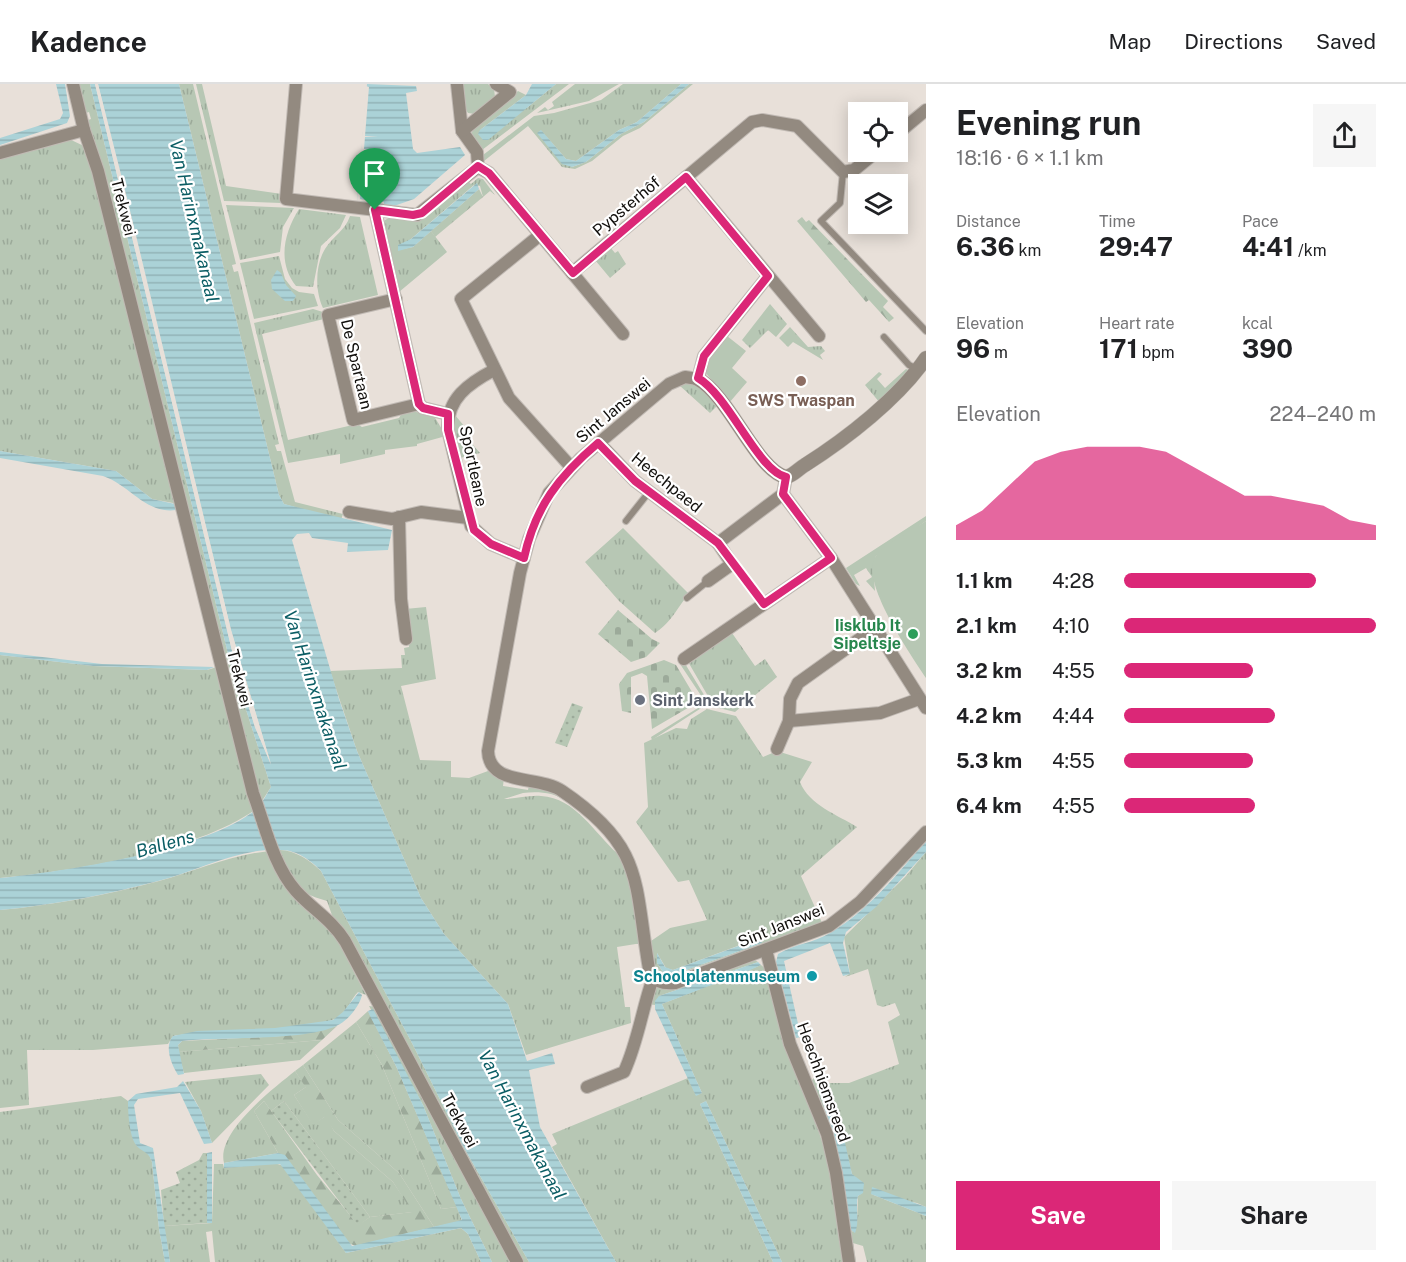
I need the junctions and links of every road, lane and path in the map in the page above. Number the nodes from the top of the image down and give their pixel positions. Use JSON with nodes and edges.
{"nodes":[{"id":1,"x":72,"y":84,"type":"edge"},
{"id":2,"x":297,"y":84,"type":"edge"},
{"id":3,"x":457,"y":84,"type":"edge"},
{"id":4,"x":496,"y":84,"type":"edge"},
{"id":5,"x":926,"y":110,"type":"edge"},
{"id":6,"x":908,"y":125,"type":"edge"},
{"id":7,"x":84,"y":130,"type":"junction"},
{"id":8,"x":462,"y":131,"type":"junction"},
{"id":9,"x":0,"y":153,"type":"edge"},
{"id":10,"x":864,"y":162,"type":"edge"},
{"id":11,"x":478,"y":166,"type":"junction"},
{"id":12,"x":843,"y":172,"type":"junction"},
{"id":13,"x":686,"y":177,"type":"junction"},
{"id":14,"x":375,"y":210,"type":"junction"},
{"id":15,"x":540,"y":235,"type":"junction"},
{"id":16,"x":573,"y":273,"type":"junction"},
{"id":17,"x":768,"y":276,"type":"junction"},
{"id":18,"x":396,"y":299,"type":"junction"},
{"id":19,"x":926,"y":331,"type":"edge"},
{"id":20,"x":623,"y":334,"type":"dead end"},
{"id":21,"x":819,"y":336,"type":"dead end"},
{"id":22,"x":884,"y":337,"type":"dead end"},
{"id":23,"x":926,"y":358,"type":"edge"},
{"id":24,"x":918,"y":369,"type":"junction"},
{"id":25,"x":494,"y":370,"type":"junction"},
{"id":26,"x":698,"y":378,"type":"junction"},
{"id":27,"x":419,"y":404,"type":"junction"},
{"id":28,"x":448,"y":414,"type":"junction"},
{"id":29,"x":598,"y":443,"type":"junction"},
{"id":30,"x":571,"y":466,"type":"junction"},
{"id":31,"x":786,"y":477,"type":"junction"},
{"id":32,"x":650,"y":492,"type":"junction"},
{"id":33,"x":783,"y":494,"type":"junction"},
{"id":34,"x":349,"y":512,"type":"dead end"},
{"id":35,"x":399,"y":517,"type":"junction"},
{"id":36,"x":468,"y":518,"type":"junction"},
{"id":37,"x":626,"y":521,"type":"dead end"},
{"id":38,"x":718,"y":543,"type":"junction"},
{"id":39,"x":524,"y":558,"type":"junction"},
{"id":40,"x":831,"y":558,"type":"junction"},
{"id":41,"x":732,"y":564,"type":"junction"},
{"id":42,"x":708,"y":581,"type":"joint"},
{"id":43,"x":687,"y":598,"type":"dead end"},
{"id":44,"x":764,"y":604,"type":"junction"},
{"id":45,"x":875,"y":628,"type":"junction"},
{"id":46,"x":406,"y":639,"type":"dead end"},
{"id":47,"x":684,"y":659,"type":"dead end"},
{"id":48,"x":923,"y":703,"type":"edge"},
{"id":49,"x":789,"y":721,"type":"junction"},
{"id":50,"x":777,"y":749,"type":"dead end"},
{"id":51,"x":926,"y":832,"type":"edge"},
{"id":52,"x":766,"y":950,"type":"junction"},
{"id":53,"x":653,"y":978,"type":"junction"},
{"id":54,"x":586,"y":1087,"type":"dead end"},
{"id":55,"x":517,"y":1262,"type":"edge"},
{"id":56,"x":849,"y":1262,"type":"edge"}],
"edges":[{"from":1,"to":7,"type":"street","name":"Trekwei"},
{"from":2,"to":14,"type":"street"},
{"from":3,"to":8,"type":"street"},
{"from":4,"to":8,"type":"street"},
{"from":5,"to":6,"type":"street"},
{"from":7,"to":9,"type":"street"},
{"from":7,"to":55,"type":"street","name":"Trekwei"},
{"from":8,"to":11,"type":"street"},
{"from":10,"to":12,"type":"street"},
{"from":11,"to":14,"type":"street"},
{"from":11,"to":15,"type":"street"},
{"from":12,"to":13,"type":"street"},
{"from":12,"to":19,"type":"lane"},
{"from":13,"to":16,"type":"street","name":"Pypsterhôf"},
{"from":13,"to":17,"type":"street","name":"Pypsterhôf"},
{"from":14,"to":18,"type":"street"},
{"from":15,"to":16,"type":"street"},
{"from":15,"to":25,"type":"street"},
{"from":16,"to":20,"type":"street"},
{"from":17,"to":21,"type":"street","name":"Pypsterhôf"},
{"from":17,"to":26,"type":"street"},
{"from":18,"to":27,"type":"street"},
{"from":18,"to":27,"type":"street","name":"De Spartaan"},
{"from":22,"to":24,"type":"lane"},
{"from":23,"to":24,"type":"street"},
{"from":24,"to":31,"type":"street"},
{"from":25,"to":28,"type":"street","name":"Sportleane"},
{"from":25,"to":30,"type":"street"},
{"from":26,"to":29,"type":"street","name":"Sint Janswei"},
{"from":26,"to":31,"type":"street"},
{"from":27,"to":28,"type":"street"},
{"from":28,"to":36,"type":"street","name":"Sportleane"},
{"from":29,"to":30,"type":"street","name":"Sint Janswei"},
{"from":29,"to":32,"type":"street","name":"Heechpaed"},
{"from":30,"to":39,"type":"street","name":"Sint Janswei"},
{"from":31,"to":33,"type":"street"},
{"from":32,"to":37,"type":"lane"},
{"from":32,"to":38,"type":"street","name":"Heechpaed"},
{"from":33,"to":38,"type":"street"},
{"from":33,"to":40,"type":"street"},
{"from":34,"to":35,"type":"street","name":"Sportleane"},
{"from":35,"to":36,"type":"street","name":"Sportleane"},
{"from":35,"to":46,"type":"street"},
{"from":36,"to":39,"type":"street","name":"Sportleane"},
{"from":38,"to":41,"type":"street","name":"Heechpaed"},
{"from":39,"to":53,"type":"street","name":"Sint Janswei"},
{"from":40,"to":44,"type":"street"},
{"from":40,"to":45,"type":"street"},
{"from":41,"to":42,"type":"street"},
{"from":41,"to":44,"type":"lane"},
{"from":42,"to":43,"type":"lane"},
{"from":44,"to":47,"type":"street"},
{"from":45,"to":48,"type":"street"},
{"from":45,"to":49,"type":"street"},
{"from":48,"to":49,"type":"street"},
{"from":49,"to":50,"type":"street"},
{"from":51,"to":52,"type":"street","name":"Sint Janswei"},
{"from":52,"to":53,"type":"street","name":"Sint Janswei"},
{"from":52,"to":56,"type":"street","name":"Heechhiemsreed"},
{"from":53,"to":54,"type":"street","name":"Sint Janswei"}]}
